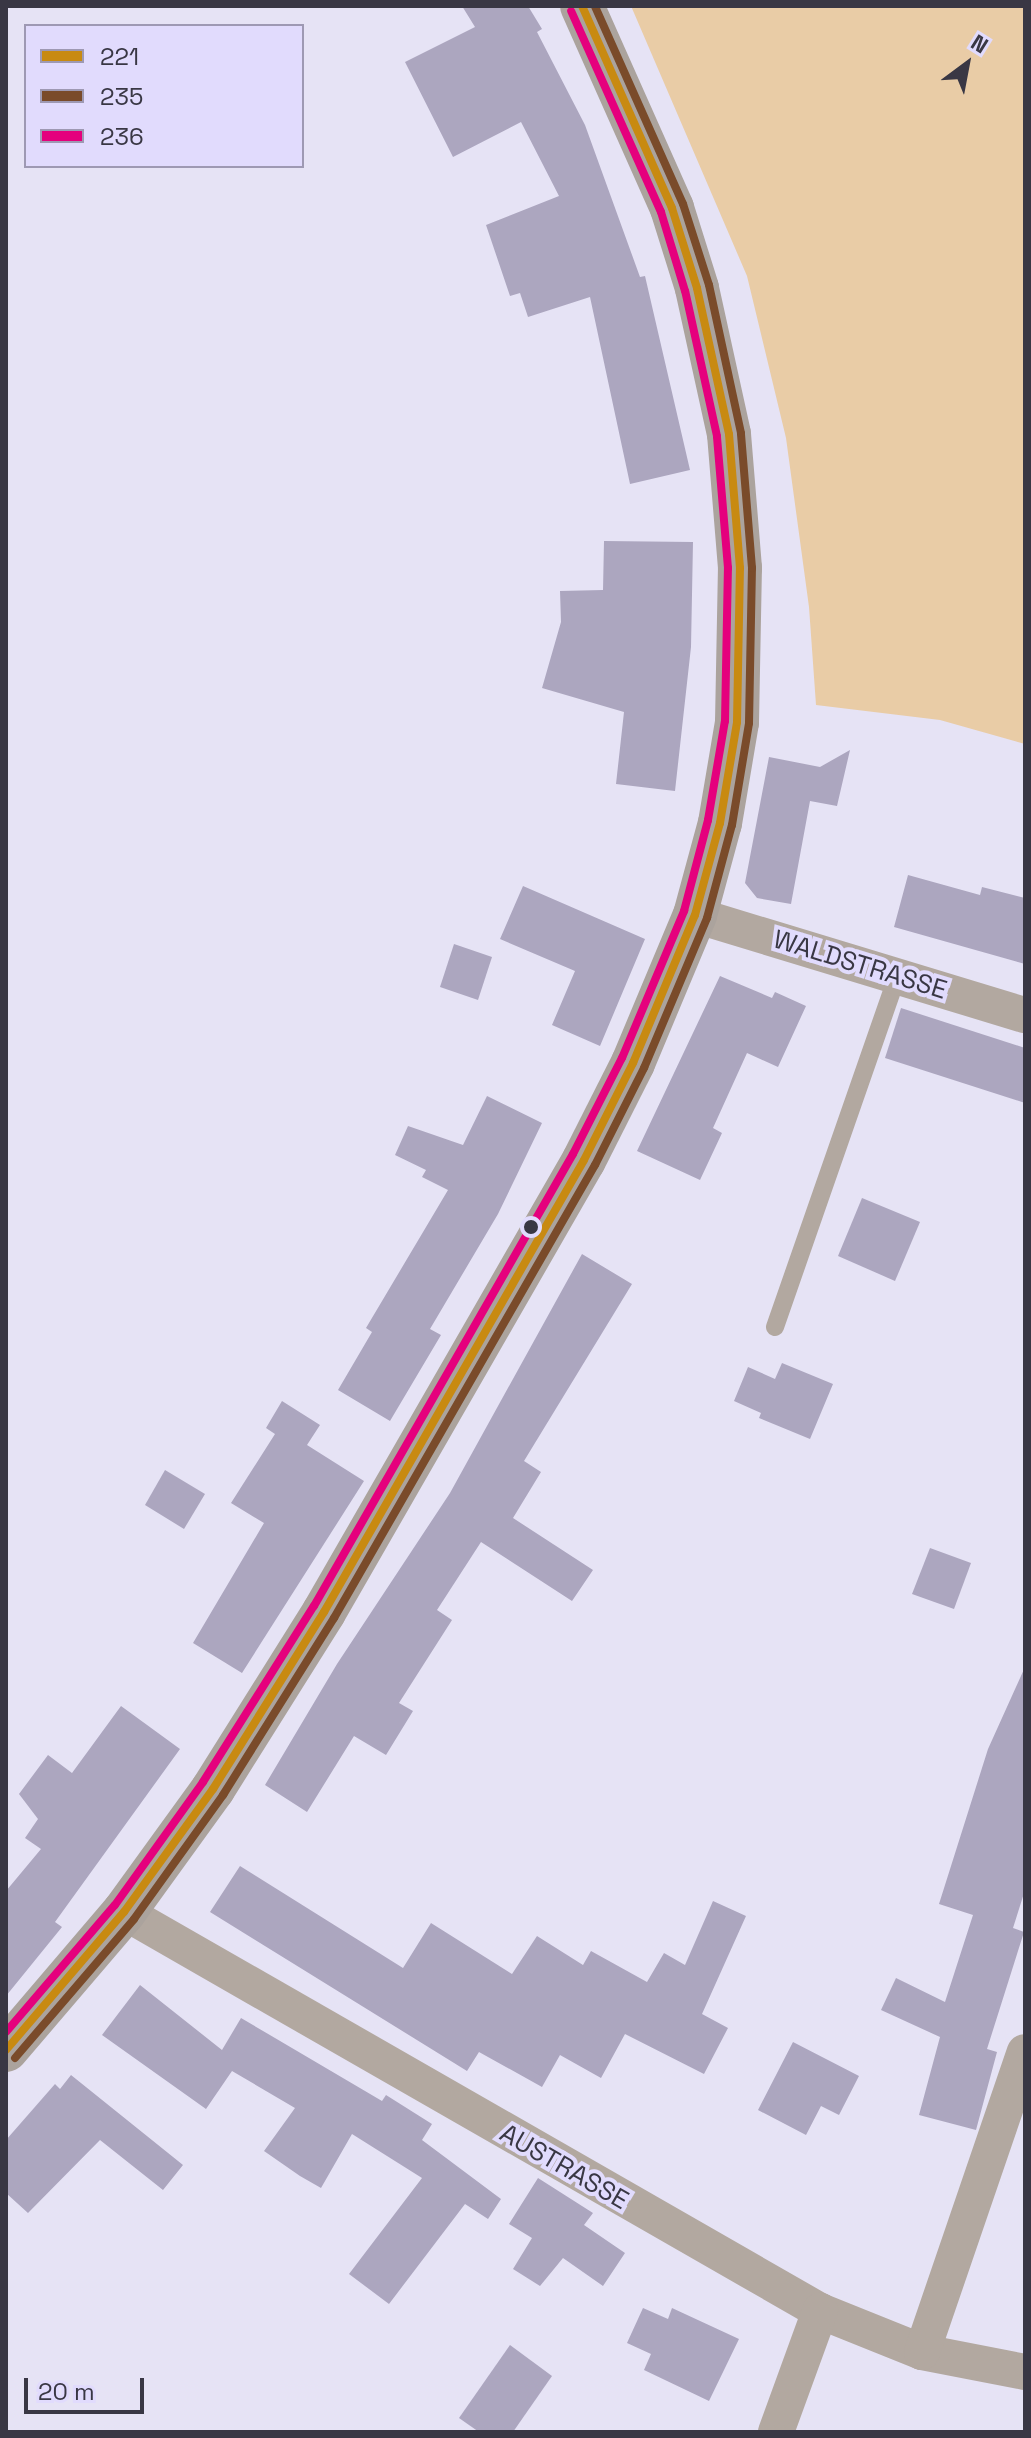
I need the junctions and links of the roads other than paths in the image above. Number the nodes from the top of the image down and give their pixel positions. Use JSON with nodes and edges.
{"nodes":[{"id":1,"x":582,"y":6,"type":"edge"},
{"id":2,"x":695,"y":915,"type":"junction"},
{"id":3,"x":897,"y":977,"type":"junction"},
{"id":4,"x":1025,"y":1015,"type":"edge"},
{"id":5,"x":775,"y":1327,"type":"dead end"},
{"id":6,"x":124,"y":1912,"type":"junction"},
{"id":7,"x":6,"y":2050,"type":"edge"},
{"id":8,"x":1025,"y":2052,"type":"edge"},
{"id":9,"x":820,"y":2311,"type":"junction"},
{"id":10,"x":922,"y":2352,"type":"junction"},
{"id":11,"x":1025,"y":2372,"type":"edge"},
{"id":12,"x":776,"y":2432,"type":"edge"}],
"edges":[{"from":1,"to":2,"type":"main road"},
{"from":2,"to":3,"type":"street","name":"WALDSTRASSE"},
{"from":2,"to":6,"type":"main road"},
{"from":3,"to":4,"type":"street","name":"WALDSTRASSE"},
{"from":3,"to":5,"type":"lane"},
{"from":6,"to":7,"type":"main road"},
{"from":6,"to":9,"type":"street","name":"AUSTRASSE"},
{"from":8,"to":10,"type":"street"},
{"from":9,"to":10,"type":"street","name":"AUSTRASSE"},
{"from":9,"to":12,"type":"street"},
{"from":10,"to":11,"type":"street","name":"AUSTRASSE"}]}
